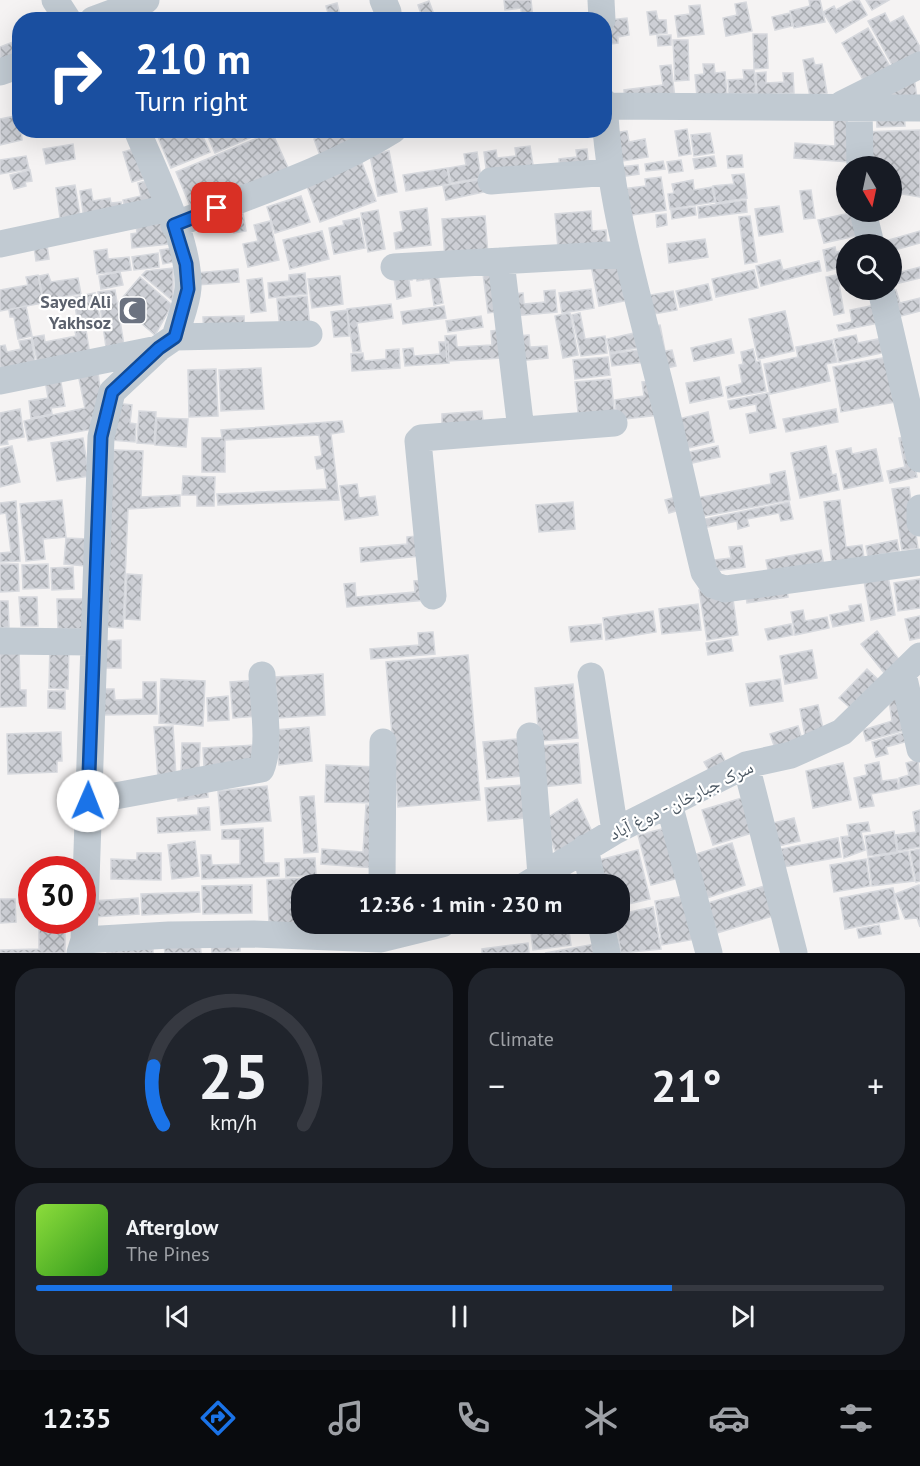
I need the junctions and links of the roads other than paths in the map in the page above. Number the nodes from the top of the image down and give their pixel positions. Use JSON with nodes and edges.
{"nodes":[{"id":1,"x":146,"y":0,"type":"edge"},
{"id":2,"x":114,"y":12,"type":"edge"},
{"id":3,"x":920,"y":64,"type":"edge"},
{"id":4,"x":612,"y":105,"type":"edge"},
{"id":5,"x":849,"y":106,"type":"junction"},
{"id":6,"x":920,"y":108,"type":"edge"},
{"id":7,"x":140,"y":138,"type":"edge"},
{"id":8,"x":381,"y":138,"type":"edge"},
{"id":9,"x":608,"y":138,"type":"edge"},
{"id":10,"x":858,"y":156,"type":"edge"},
{"id":11,"x":611,"y":172,"type":"junction"},
{"id":12,"x":491,"y":181,"type":"dead end"},
{"id":13,"x":172,"y":217,"type":"junction"},
{"id":14,"x":0,"y":244,"type":"edge"},
{"id":15,"x":625,"y":254,"type":"junction"},
{"id":16,"x":501,"y":261,"type":"junction"},
{"id":17,"x":394,"y":267,"type":"dead end"},
{"id":18,"x":883,"y":300,"type":"edge"},
{"id":19,"x":309,"y":334,"type":"dead end"},
{"id":20,"x":167,"y":343,"type":"junction"},
{"id":21,"x":0,"y":381,"type":"edge"},
{"id":22,"x":614,"y":423,"type":"dead end"},
{"id":23,"x":521,"y":430,"type":"junction"},
{"id":24,"x":920,"y":459,"type":"edge"},
{"id":25,"x":920,"y":508,"type":"edge"},
{"id":26,"x":920,"y":523,"type":"edge"},
{"id":27,"x":920,"y":562,"type":"edge"},
{"id":28,"x":433,"y":596,"type":"dead end"},
{"id":29,"x":0,"y":641,"type":"edge"},
{"id":30,"x":92,"y":642,"type":"junction"},
{"id":31,"x":912,"y":665,"type":"edge"},
{"id":32,"x":262,"y":675,"type":"dead end"},
{"id":33,"x":591,"y":676,"type":"dead end"},
{"id":34,"x":531,"y":736,"type":"dead end"},
{"id":35,"x":383,"y":742,"type":"dead end"},
{"id":36,"x":920,"y":749,"type":"edge"},
{"id":37,"x":746,"y":765,"type":"junction"},
{"id":38,"x":88,"y":801,"type":"junction"},
{"id":39,"x":669,"y":804,"type":"junction"},
{"id":40,"x":615,"y":831,"type":"junction"},
{"id":41,"x":585,"y":848,"type":"junction"},
{"id":42,"x":382,"y":874,"type":"edge"},
{"id":43,"x":533,"y":874,"type":"edge"},
{"id":44,"x":543,"y":874,"type":"edge"},
{"id":45,"x":591,"y":874,"type":"edge"},
{"id":46,"x":291,"y":933,"type":"edge"},
{"id":47,"x":603,"y":934,"type":"edge"},
{"id":48,"x":82,"y":946,"type":"edge"},
{"id":49,"x":607,"y":953,"type":"edge"},
{"id":50,"x":709,"y":953,"type":"edge"},
{"id":51,"x":794,"y":953,"type":"edge"}],
"edges":[{"from":1,"to":2,"type":"street"},
{"from":3,"to":5,"type":"street"},
{"from":4,"to":5,"type":"street"},
{"from":5,"to":6,"type":"street"},
{"from":5,"to":10,"type":"street"},
{"from":7,"to":13,"type":"street"},
{"from":8,"to":13,"type":"street"},
{"from":9,"to":11,"type":"street"},
{"from":11,"to":12,"type":"street"},
{"from":11,"to":15,"type":"street"},
{"from":13,"to":14,"type":"street"},
{"from":13,"to":20,"type":"street"},
{"from":15,"to":16,"type":"street"},
{"from":15,"to":27,"type":"street"},
{"from":16,"to":17,"type":"street"},
{"from":16,"to":23,"type":"street"},
{"from":18,"to":24,"type":"street"},
{"from":19,"to":20,"type":"street"},
{"from":20,"to":21,"type":"street"},
{"from":20,"to":30,"type":"street"},
{"from":22,"to":23,"type":"street"},
{"from":23,"to":28,"type":"street"},
{"from":25,"to":26,"type":"street"},
{"from":29,"to":30,"type":"street"},
{"from":30,"to":38,"type":"street"},
{"from":31,"to":36,"type":"street"},
{"from":31,"to":37,"type":"street","name":"سرک جبارخان - دوغ آباد"},
{"from":32,"to":38,"type":"street"},
{"from":33,"to":40,"type":"street"},
{"from":34,"to":43,"type":"street"},
{"from":35,"to":42,"type":"street"},
{"from":37,"to":39,"type":"street","name":"سرک جبارخان - دوغ آباد"},
{"from":37,"to":51,"type":"street"},
{"from":38,"to":48,"type":"street"},
{"from":39,"to":40,"type":"street","name":"سرک جبارخان - دوغ آباد"},
{"from":39,"to":50,"type":"street"},
{"from":40,"to":41,"type":"street","name":"سرک جبارخان - دوغ آباد"},
{"from":41,"to":44,"type":"street","name":"سرک جبارخان - دوغ آباد"},
{"from":41,"to":45,"type":"street"},
{"from":46,"to":48,"type":"street"},
{"from":47,"to":49,"type":"street"}]}
